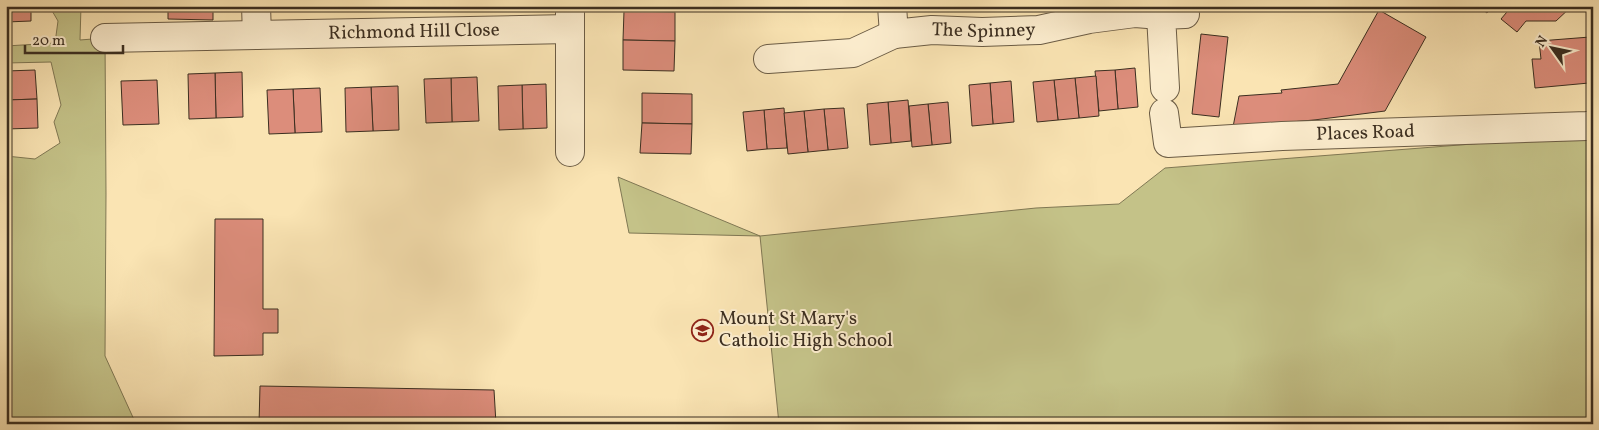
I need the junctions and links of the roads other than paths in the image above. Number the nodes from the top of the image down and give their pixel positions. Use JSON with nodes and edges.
{"nodes":[{"id":1,"x":256,"y":6,"type":"edge"},
{"id":2,"x":892,"y":6,"type":"edge"},
{"id":3,"x":570,"y":18,"type":"edge"},
{"id":4,"x":894,"y":34,"type":"junction"},
{"id":5,"x":257,"y":35,"type":"junction"},
{"id":6,"x":105,"y":38,"type":"dead end"},
{"id":7,"x":768,"y":59,"type":"dead end"},
{"id":8,"x":1164,"y":101,"type":"joint"},
{"id":9,"x":1593,"y":125,"type":"edge"},
{"id":10,"x":570,"y":152,"type":"dead end"}],
"edges":[{"from":1,"to":5,"type":"street"},
{"from":2,"to":4,"type":"street"},
{"from":3,"to":5,"type":"street","name":"Richmond Hill Close"},
{"from":3,"to":10,"type":"street"},
{"from":4,"to":7,"type":"street","name":"The Spinney"},
{"from":4,"to":8,"type":"street","name":"The Spinney"},
{"from":5,"to":6,"type":"street","name":"Richmond Hill Close"},
{"from":8,"to":9,"type":"street","name":"Places Road"}]}
